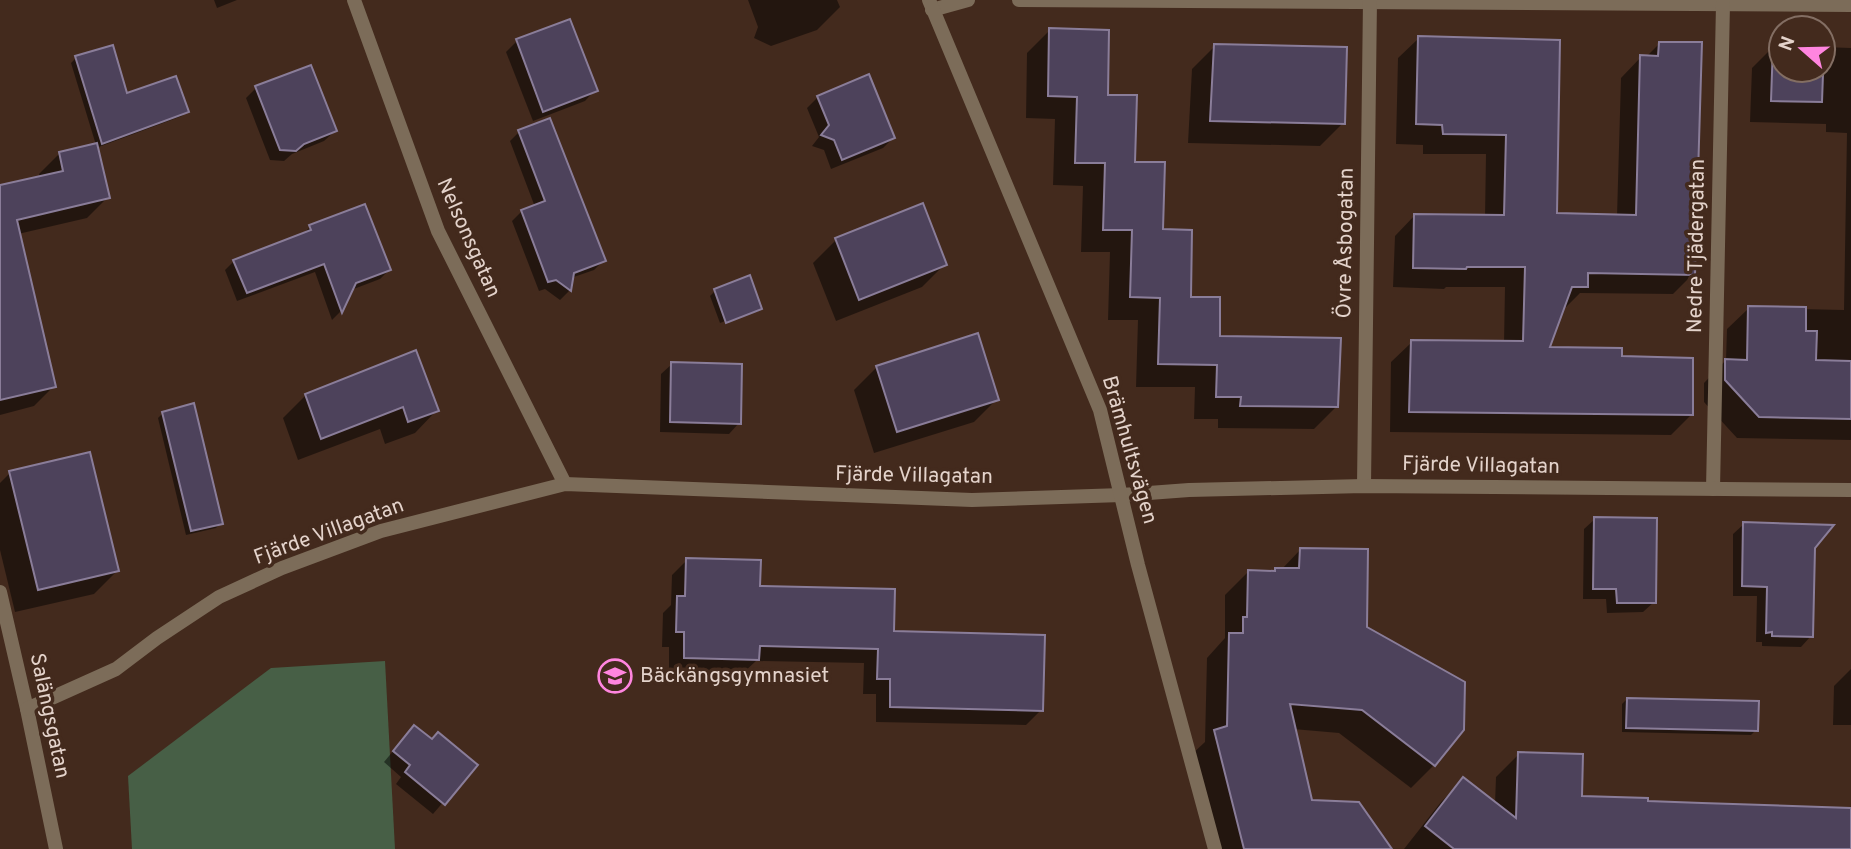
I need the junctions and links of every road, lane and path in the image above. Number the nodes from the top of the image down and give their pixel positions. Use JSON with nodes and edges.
{"nodes":[{"id":1,"x":354,"y":0,"type":"edge"},
{"id":2,"x":968,"y":0,"type":"edge"},
{"id":3,"x":1019,"y":0,"type":"edge"},
{"id":4,"x":1370,"y":1,"type":"edge"},
{"id":5,"x":1723,"y":4,"type":"junction"},
{"id":6,"x":930,"y":5,"type":"edge"},
{"id":7,"x":1851,"y":5,"type":"edge"},
{"id":8,"x":565,"y":484,"type":"junction"},
{"id":9,"x":1364,"y":486,"type":"junction"},
{"id":10,"x":1713,"y":489,"type":"junction"},
{"id":11,"x":1851,"y":489,"type":"edge"},
{"id":12,"x":1122,"y":495,"type":"junction"},
{"id":13,"x":0,"y":592,"type":"edge"},
{"id":14,"x":27,"y":709,"type":"junction"},
{"id":15,"x":55,"y":849,"type":"edge"},
{"id":16,"x":1215,"y":849,"type":"edge"}],
"edges":[{"from":1,"to":8,"type":"street","name":"Nelsonsgatan"},
{"from":2,"to":6,"type":"street"},
{"from":3,"to":4,"type":"street"},
{"from":4,"to":5,"type":"street"},
{"from":4,"to":9,"type":"street","name":"Övre Åsbogatan"},
{"from":5,"to":7,"type":"street"},
{"from":5,"to":10,"type":"street","name":"Nedre Tjädergatan"},
{"from":6,"to":12,"type":"street","name":"Brämhultsvägen"},
{"from":8,"to":12,"type":"street","name":"Fjärde Villagatan"},
{"from":8,"to":14,"type":"street","name":"Fjärde Villagatan"},
{"from":9,"to":10,"type":"street","name":"Fjärde Villagatan"},
{"from":9,"to":12,"type":"street","name":"Fjärde Villagatan"},
{"from":10,"to":11,"type":"street","name":"Fjärde Villagatan"},
{"from":12,"to":16,"type":"street","name":"Brämhultsvägen"},
{"from":13,"to":14,"type":"street","name":"Salängsgatan"},
{"from":14,"to":15,"type":"street","name":"Salängsgatan"}]}
